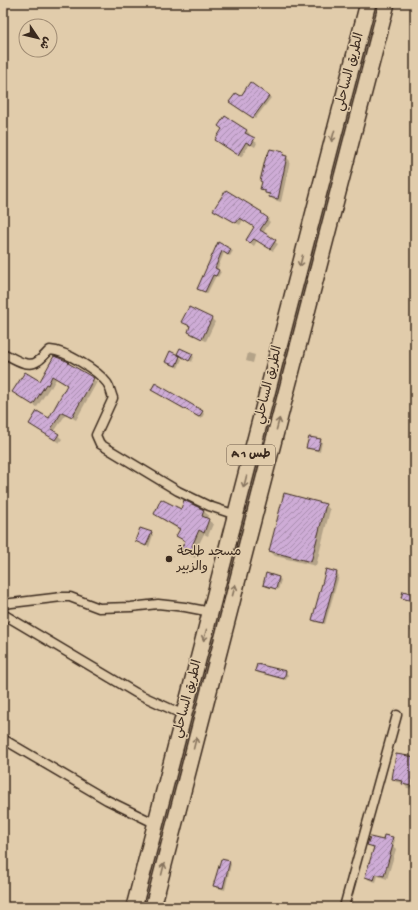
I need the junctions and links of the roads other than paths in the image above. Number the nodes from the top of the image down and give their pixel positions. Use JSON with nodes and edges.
{"nodes":[{"id":1,"x":368,"y":3,"type":"edge"},
{"id":2,"x":387,"y":3,"type":"edge"},
{"id":3,"x":3,"y":353,"type":"edge"},
{"id":4,"x":236,"y":515,"type":"junction"},
{"id":5,"x":3,"y":604,"type":"edge"},
{"id":6,"x":211,"y":612,"type":"junction"},
{"id":7,"x":3,"y":614,"type":"edge"},
{"id":8,"x":184,"y":715,"type":"junction"},
{"id":9,"x":397,"y":715,"type":"dead end"},
{"id":10,"x":3,"y":739,"type":"edge"},
{"id":11,"x":156,"y":824,"type":"junction"},
{"id":12,"x":134,"y":907,"type":"edge"},
{"id":13,"x":153,"y":907,"type":"edge"},
{"id":14,"x":344,"y":907,"type":"edge"}],
"edges":[{"from":1,"to":4,"type":"highway","name":"الطريق الساحلي","number":"A 1 طس","one_way":true},
{"from":13,"to":2,"type":"highway","name":"الطريق الساحلي","number":"A 1 طس","one_way":true},
{"from":3,"to":4,"type":"street"},
{"from":4,"to":6,"type":"highway","name":"الطريق الساحلي","number":"A 1 طس"},
{"from":5,"to":6,"type":"street"},
{"from":6,"to":8,"type":"highway","name":"الطريق الساحلي","number":"A 1 طس","one_way":true},
{"from":7,"to":8,"type":"street"},
{"from":8,"to":11,"type":"highway","name":"الطريق الساحلي","number":"A 1 طس"},
{"from":9,"to":14,"type":"street"},
{"from":10,"to":11,"type":"street"},
{"from":11,"to":12,"type":"highway","name":"الطريق الساحلي","number":"A 1 طس"}]}
